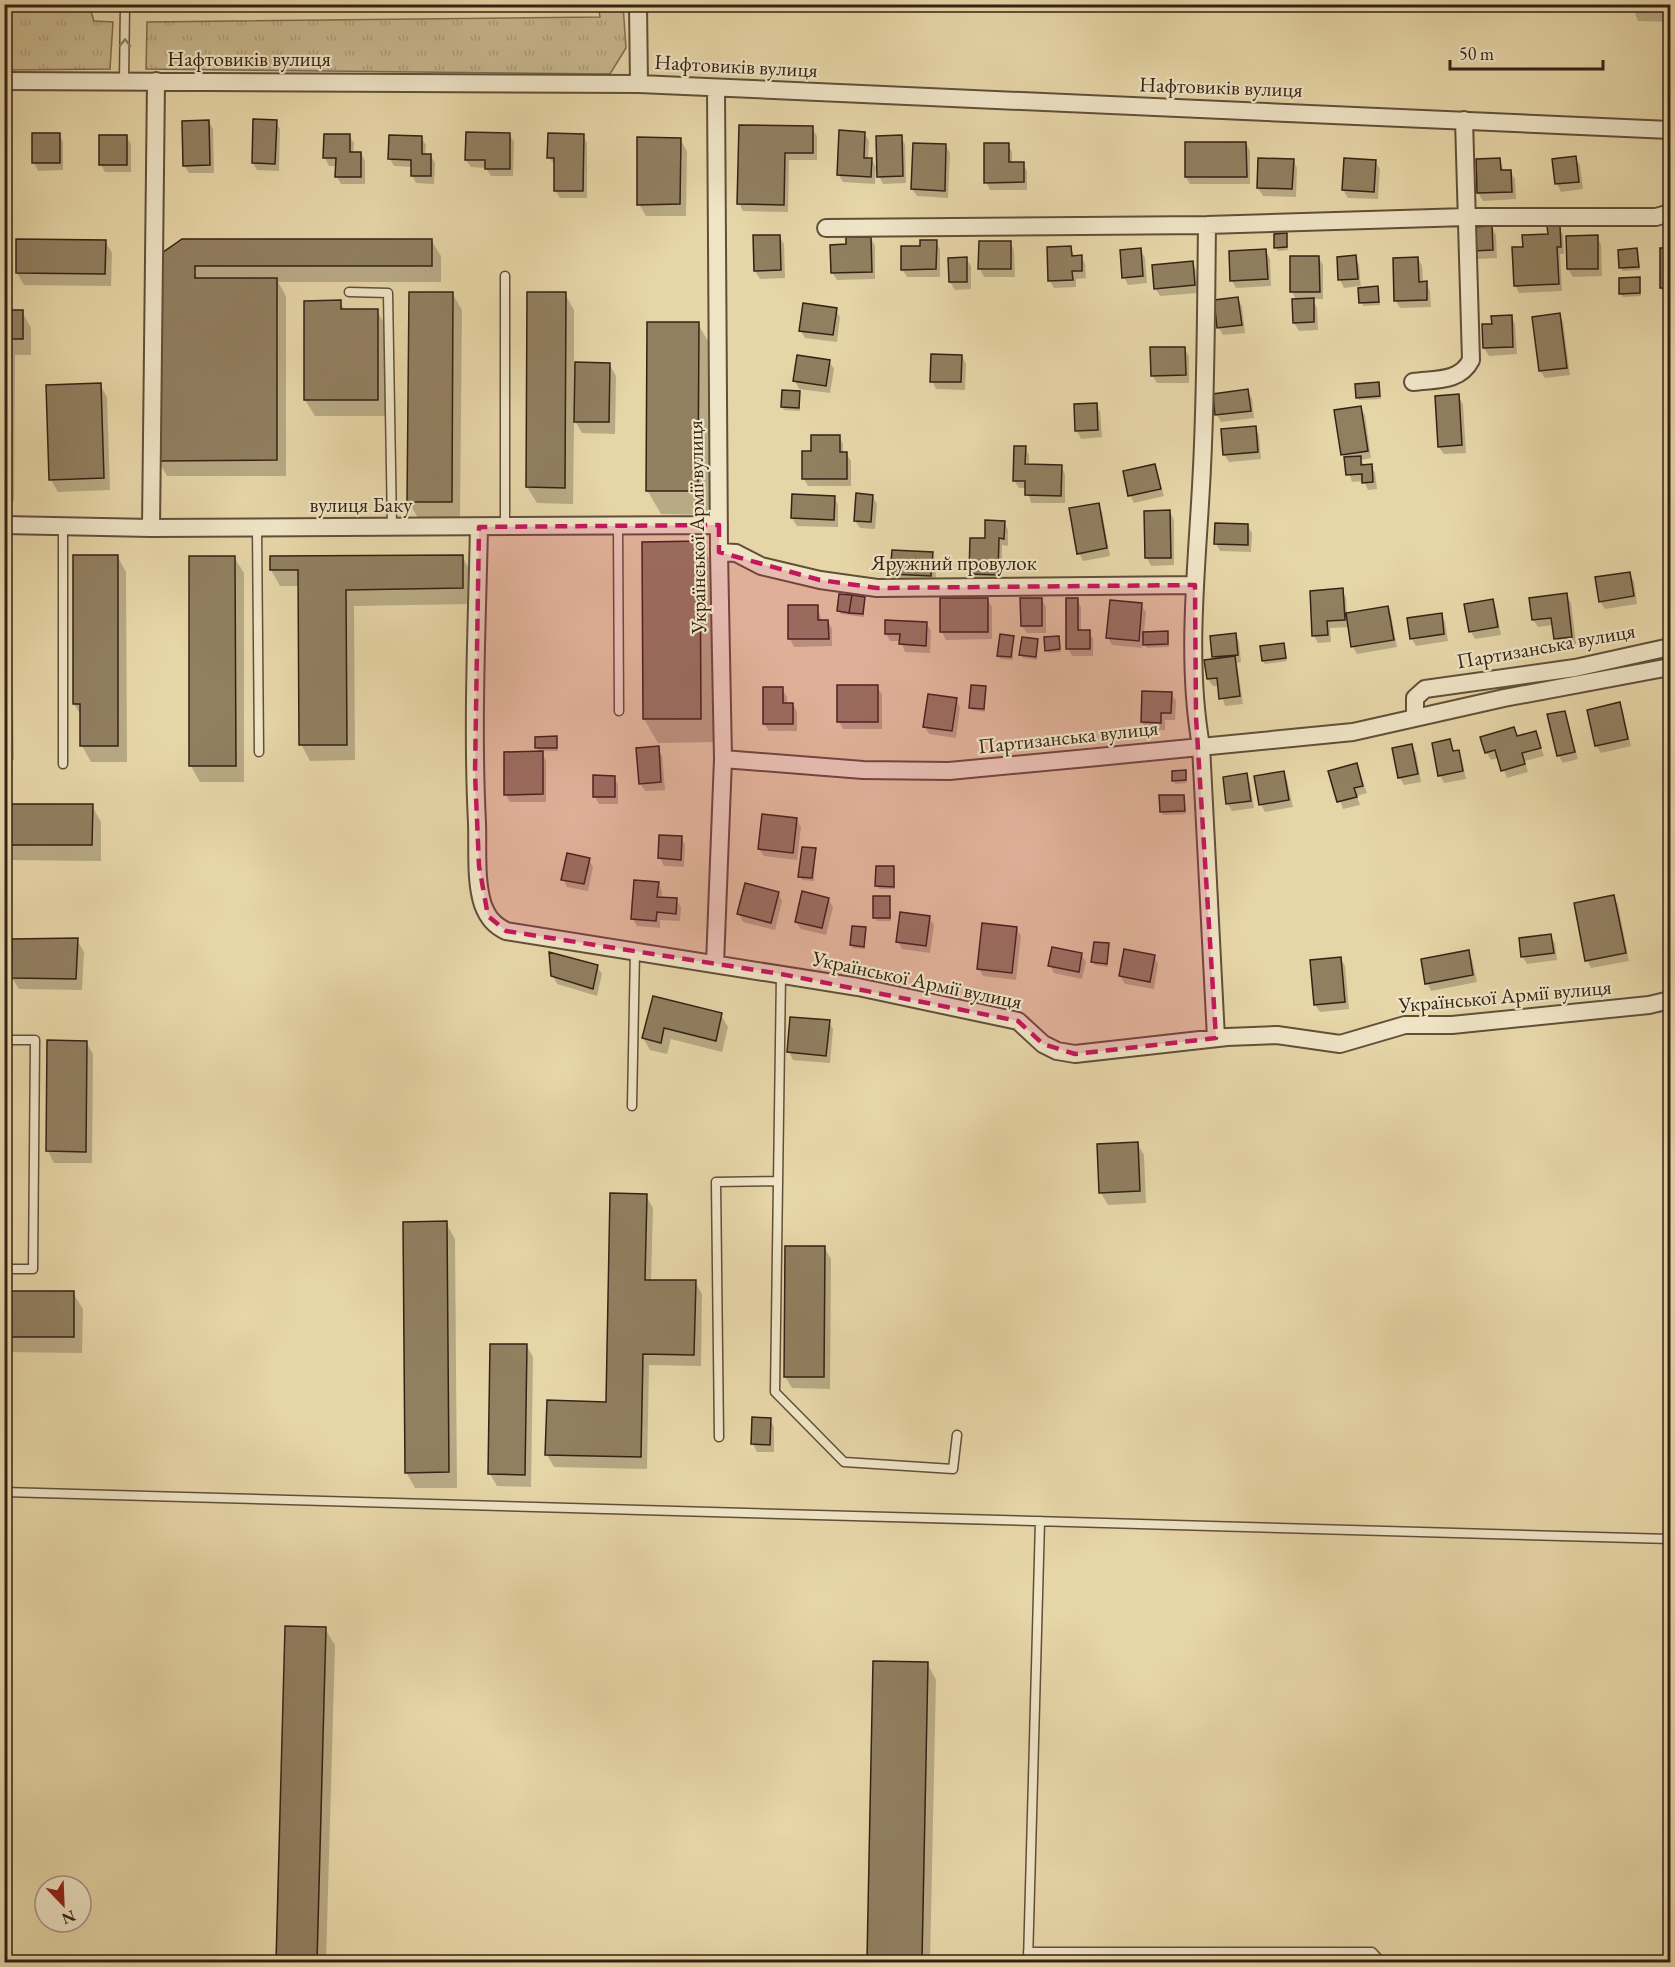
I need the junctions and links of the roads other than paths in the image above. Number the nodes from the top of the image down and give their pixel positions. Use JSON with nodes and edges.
{"nodes":[{"id":1,"x":125,"y":4,"type":"edge"},
{"id":2,"x":638,"y":4,"type":"edge"},
{"id":3,"x":4,"y":81,"type":"edge"},
{"id":4,"x":124,"y":81,"type":"junction"},
{"id":5,"x":156,"y":81,"type":"junction"},
{"id":6,"x":639,"y":84,"type":"junction"},
{"id":7,"x":716,"y":89,"type":"junction"},
{"id":8,"x":1464,"y":120,"type":"junction"},
{"id":9,"x":1671,"y":130,"type":"edge"},
{"id":10,"x":1671,"y":213,"type":"edge"},
{"id":11,"x":1466,"y":217,"type":"junction"},
{"id":12,"x":1207,"y":225,"type":"junction"},
{"id":13,"x":826,"y":228,"type":"dead end"},
{"id":14,"x":504,"y":276,"type":"dead end"},
{"id":15,"x":349,"y":292,"type":"dead end"},
{"id":16,"x":1413,"y":382,"type":"dead end"},
{"id":17,"x":4,"y":525,"type":"edge"},
{"id":18,"x":719,"y":525,"type":"junction"},
{"id":19,"x":63,"y":526,"type":"junction"},
{"id":20,"x":618,"y":526,"type":"junction"},
{"id":21,"x":392,"y":527,"type":"junction"},
{"id":22,"x":479,"y":527,"type":"junction"},
{"id":23,"x":505,"y":527,"type":"junction"},
{"id":24,"x":151,"y":528,"type":"junction"},
{"id":25,"x":257,"y":528,"type":"junction"},
{"id":26,"x":719,"y":552,"type":"junction"},
{"id":27,"x":1195,"y":585,"type":"junction"},
{"id":28,"x":1671,"y":646,"type":"edge"},
{"id":29,"x":1671,"y":667,"type":"edge"},
{"id":30,"x":619,"y":711,"type":"dead end"},
{"id":31,"x":1415,"y":718,"type":"junction"},
{"id":32,"x":1201,"y":746,"type":"junction"},
{"id":33,"x":259,"y":752,"type":"dead end"},
{"id":34,"x":723,"y":759,"type":"junction"},
{"id":35,"x":63,"y":764,"type":"dead end"},
{"id":36,"x":635,"y":951,"type":"junction"},
{"id":37,"x":715,"y":964,"type":"junction"},
{"id":38,"x":781,"y":974,"type":"junction"},
{"id":39,"x":1671,"y":1000,"type":"edge"},
{"id":40,"x":1216,"y":1038,"type":"junction"},
{"id":41,"x":4,"y":1040,"type":"edge"},
{"id":42,"x":632,"y":1106,"type":"dead end"},
{"id":43,"x":778,"y":1181,"type":"junction"},
{"id":44,"x":4,"y":1269,"type":"edge"},
{"id":45,"x":957,"y":1435,"type":"dead end"},
{"id":46,"x":719,"y":1437,"type":"dead end"},
{"id":47,"x":4,"y":1492,"type":"edge"},
{"id":48,"x":1040,"y":1521,"type":"junction"},
{"id":49,"x":1671,"y":1539,"type":"edge"},
{"id":50,"x":1028,"y":1952,"type":"junction"},
{"id":51,"x":1028,"y":1962,"type":"edge"},
{"id":52,"x":1381,"y":1962,"type":"edge"}],
"edges":[{"from":4,"to":1,"type":"lane","one_way":true},
{"from":2,"to":6,"type":"street"},
{"from":3,"to":4,"type":"street","name":"Нафтовиків вулиця"},
{"from":4,"to":5,"type":"street","name":"Нафтовиків вулиця"},
{"from":5,"to":6,"type":"street","name":"Нафтовиків вулиця"},
{"from":5,"to":24,"type":"street"},
{"from":6,"to":7,"type":"street","name":"Нафтовиків вулиця"},
{"from":7,"to":8,"type":"street","name":"Нафтовиків вулиця"},
{"from":7,"to":18,"type":"street","name":"Української Армії вулиця"},
{"from":8,"to":9,"type":"street","name":"Нафтовиків вулиця"},
{"from":8,"to":11,"type":"street"},
{"from":10,"to":11,"type":"street"},
{"from":11,"to":12,"type":"street"},
{"from":11,"to":16,"type":"street"},
{"from":12,"to":13,"type":"street"},
{"from":12,"to":27,"type":"street"},
{"from":14,"to":23,"type":"lane"},
{"from":15,"to":21,"type":"lane"},
{"from":17,"to":19,"type":"street","name":"вулиця Баку"},
{"from":18,"to":20,"type":"street","name":"вулиця Баку"},
{"from":18,"to":26,"type":"street","name":"Української Армії вулиця"},
{"from":19,"to":24,"type":"street","name":"вулиця Баку"},
{"from":19,"to":35,"type":"lane"},
{"from":20,"to":23,"type":"street","name":"вулиця Баку"},
{"from":20,"to":30,"type":"lane"},
{"from":21,"to":22,"type":"street","name":"вулиця Баку"},
{"from":21,"to":25,"type":"street","name":"вулиця Баку"},
{"from":22,"to":23,"type":"street","name":"вулиця Баку"},
{"from":22,"to":36,"type":"street","name":"Української Армії вулиця"},
{"from":24,"to":25,"type":"street","name":"вулиця Баку"},
{"from":25,"to":33,"type":"lane"},
{"from":26,"to":27,"type":"street","name":"Яружний провулок"},
{"from":26,"to":34,"type":"street","name":"Української Армії вулиця"},
{"from":27,"to":32,"type":"street"},
{"from":28,"to":31,"type":"street","name":"Партизанська вулиця"},
{"from":29,"to":31,"type":"street","name":"Партизанська вулиця"},
{"from":31,"to":32,"type":"street","name":"Партизанська вулиця"},
{"from":32,"to":34,"type":"street","name":"Партизанська вулиця"},
{"from":32,"to":40,"type":"street"},
{"from":34,"to":37,"type":"street","name":"Української Армії вулиця"},
{"from":36,"to":37,"type":"street","name":"Української Армії вулиця"},
{"from":36,"to":42,"type":"lane"},
{"from":37,"to":38,"type":"street","name":"Української Армії вулиця"},
{"from":38,"to":40,"type":"street","name":"Української Армії вулиця"},
{"from":38,"to":43,"type":"lane"},
{"from":39,"to":40,"type":"street","name":"Української Армії вулиця"},
{"from":41,"to":44,"type":"lane"},
{"from":43,"to":45,"type":"lane"},
{"from":43,"to":46,"type":"lane"},
{"from":47,"to":48,"type":"lane"},
{"from":48,"to":49,"type":"lane"},
{"from":48,"to":50,"type":"lane"},
{"from":50,"to":51,"type":"lane"},
{"from":50,"to":52,"type":"lane"}]}
